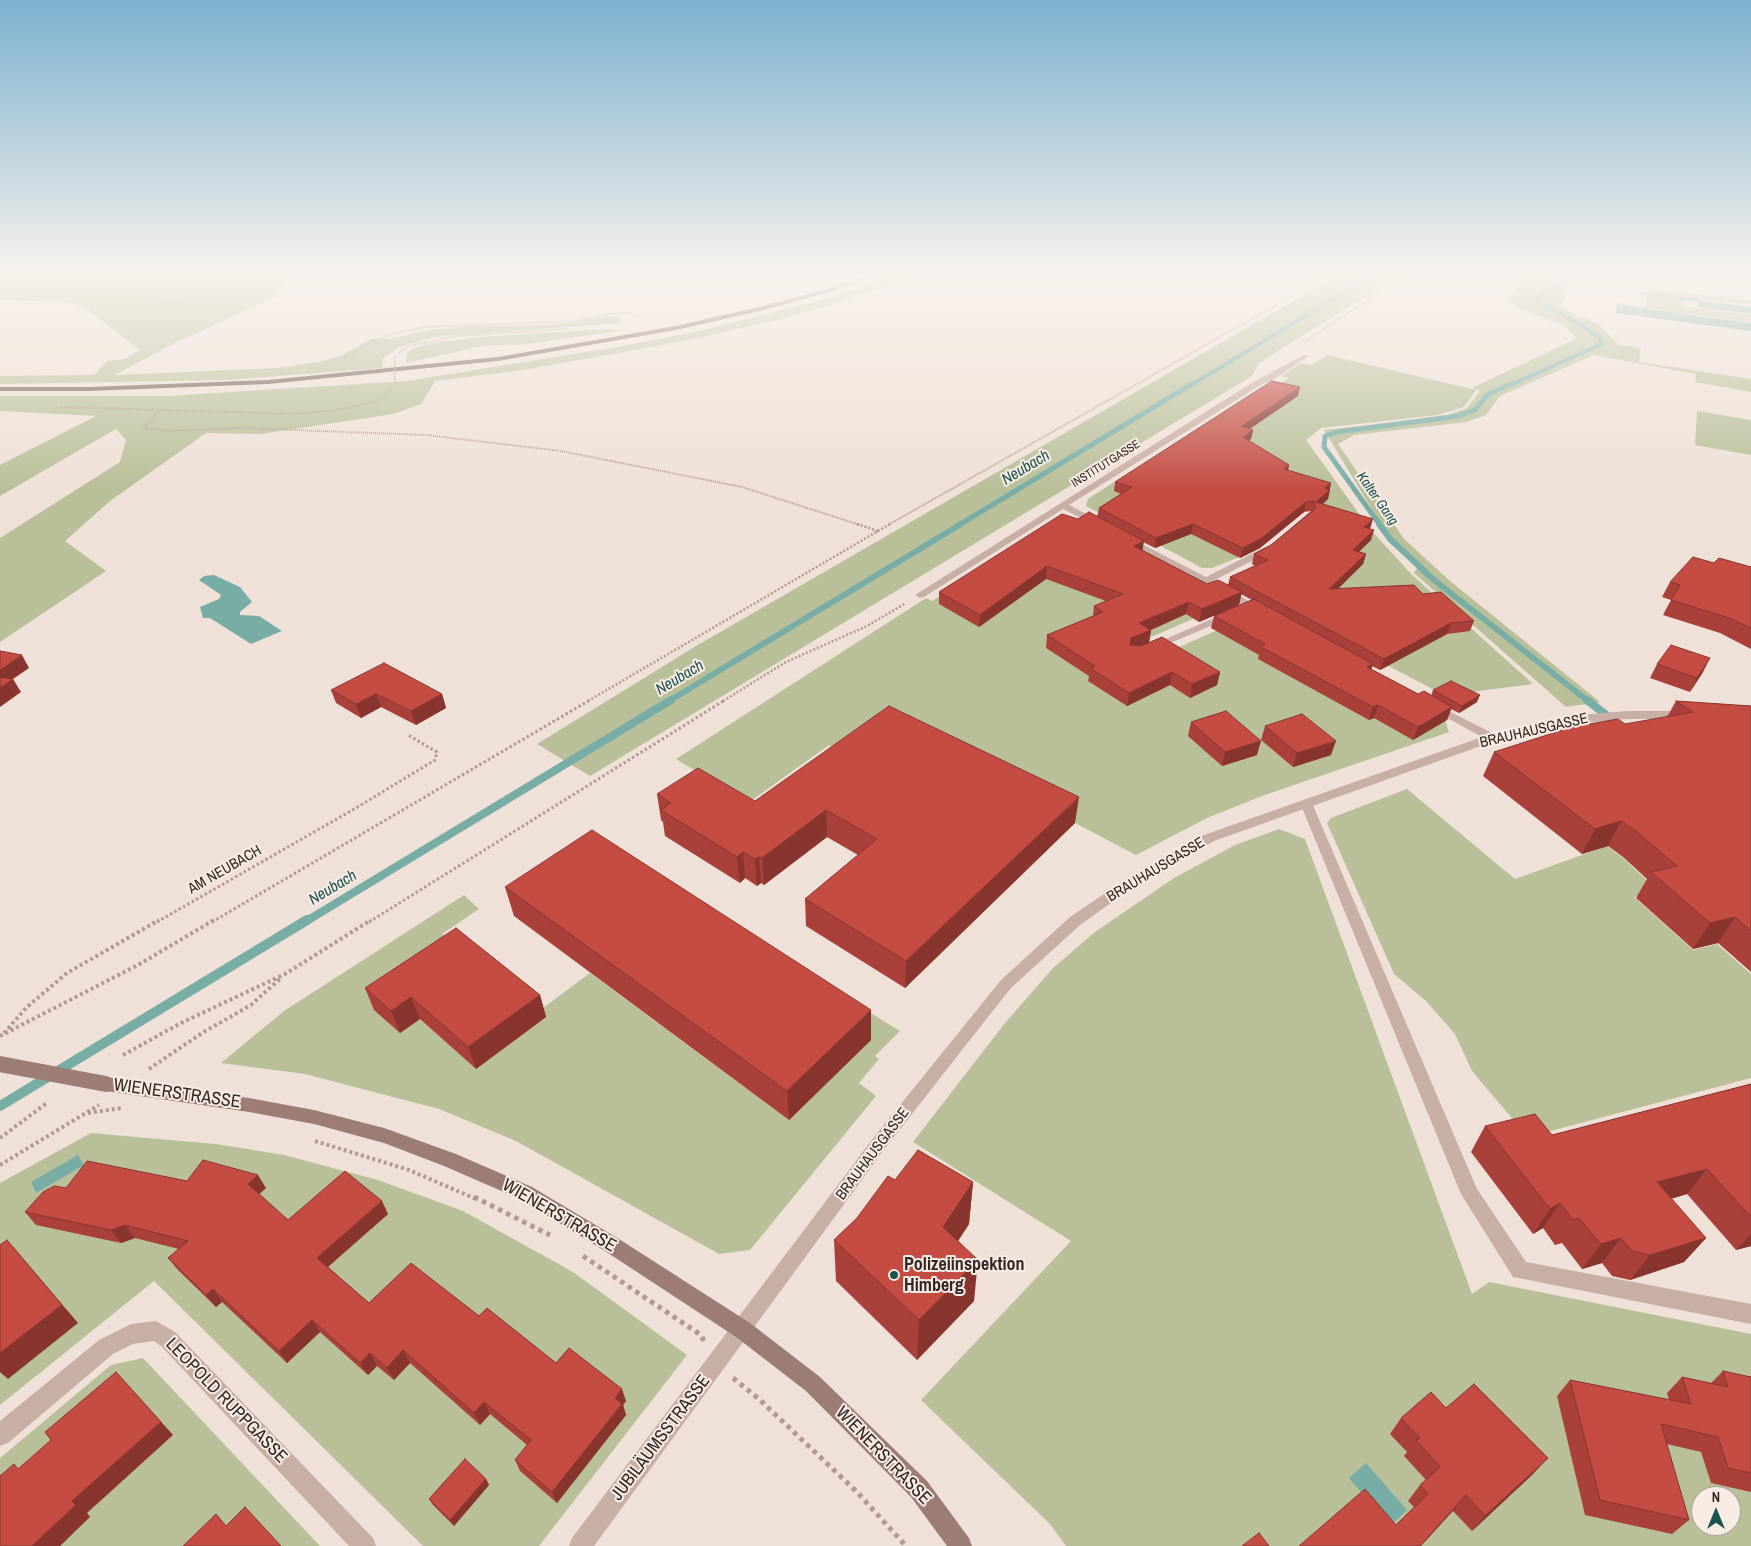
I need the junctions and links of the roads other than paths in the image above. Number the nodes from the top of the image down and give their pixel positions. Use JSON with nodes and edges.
{"nodes":[{"id":1,"x":572,"y":346,"type":"edge"},
{"id":2,"x":1306,"y":356,"type":"dead end"},
{"id":3,"x":0,"y":389,"type":"edge"},
{"id":4,"x":1063,"y":506,"type":"junction"},
{"id":5,"x":1105,"y":528,"type":"edge"},
{"id":6,"x":1122,"y":537,"type":"edge"},
{"id":7,"x":1278,"y":540,"type":"edge"},
{"id":8,"x":1206,"y":581,"type":"junction"},
{"id":9,"x":920,"y":595,"type":"road end"},
{"id":10,"x":1252,"y":605,"type":"junction"},
{"id":11,"x":1269,"y":615,"type":"edge"},
{"id":12,"x":1143,"y":651,"type":"edge"},
{"id":13,"x":1423,"y":700,"type":"edge"},
{"id":14,"x":1692,"y":716,"type":"edge"},
{"id":15,"x":1492,"y":738,"type":"junction"},
{"id":16,"x":1306,"y":803,"type":"junction"},
{"id":17,"x":0,"y":1064,"type":"edge"},
{"id":18,"x":1751,"y":1314,"type":"edge"},
{"id":19,"x":743,"y":1330,"type":"junction"},
{"id":20,"x":0,"y":1435,"type":"edge"},
{"id":21,"x":365,"y":1546,"type":"edge"},
{"id":22,"x":580,"y":1546,"type":"edge"},
{"id":23,"x":961,"y":1546,"type":"edge"}],
"edges":[{"from":1,"to":3,"type":"main road"},
{"from":2,"to":4,"type":"street","name":"INSTITUTGASSE"},
{"from":4,"to":5,"type":"street"},
{"from":4,"to":9,"type":"street","name":"INSTITUTGASSE"},
{"from":6,"to":8,"type":"street"},
{"from":7,"to":8,"type":"street"},
{"from":8,"to":10,"type":"street"},
{"from":10,"to":11,"type":"street"},
{"from":10,"to":12,"type":"street"},
{"from":13,"to":15,"type":"street"},
{"from":14,"to":15,"type":"street","name":"BRAUHAUSGASSE"},
{"from":15,"to":16,"type":"street","name":"BRAUHAUSGASSE"},
{"from":16,"to":18,"type":"street"},
{"from":16,"to":19,"type":"street","name":"BRAUHAUSGASSE"},
{"from":17,"to":19,"type":"street","name":"WIENERSTRASSE","bridge":true},
{"from":19,"to":22,"type":"street","name":"JUBILÄUMSSTRASSE"},
{"from":19,"to":23,"type":"street","name":"WIENERSTRASSE"},
{"from":20,"to":21,"type":"street","name":"LEOPOLD RUPPGASSE"}]}
